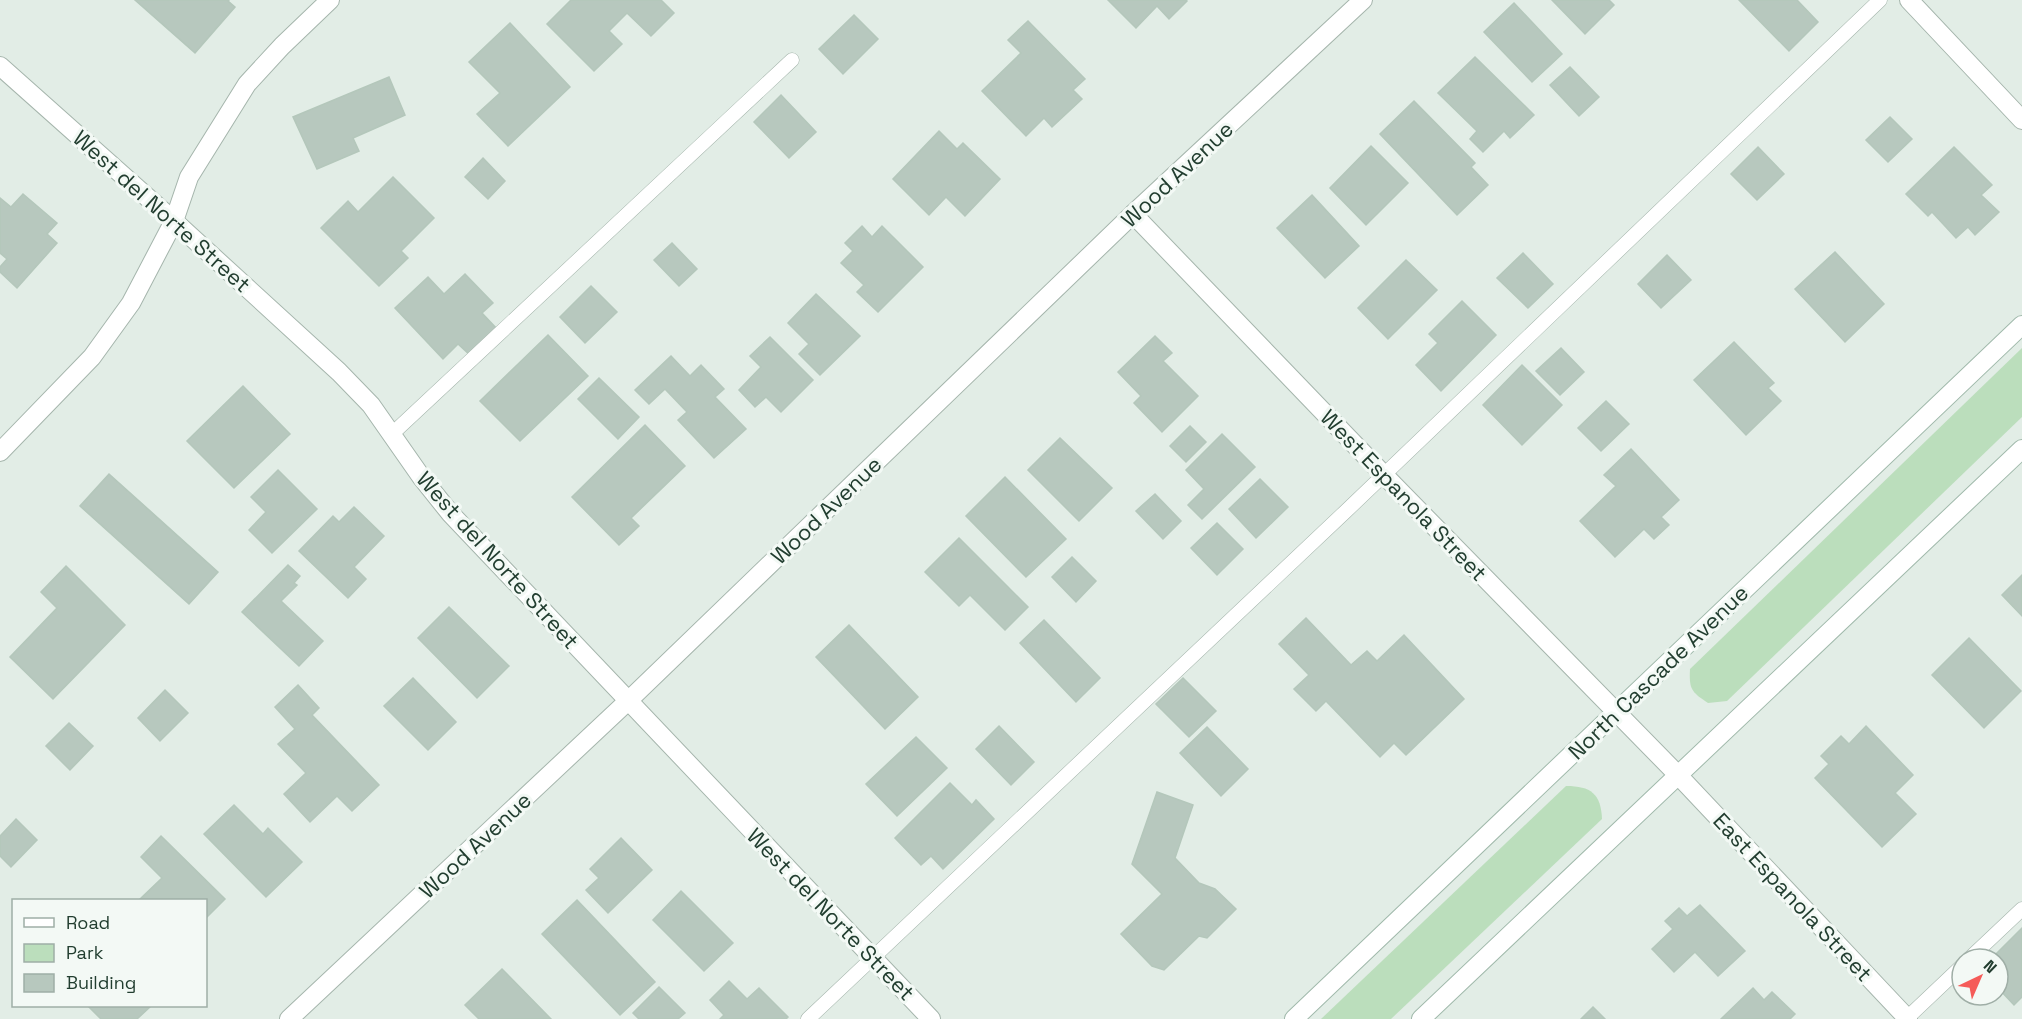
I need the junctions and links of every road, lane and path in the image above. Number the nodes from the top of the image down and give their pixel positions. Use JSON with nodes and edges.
{"nodes":[{"id":1,"x":330,"y":0,"type":"edge"},
{"id":2,"x":1363,"y":0,"type":"edge"},
{"id":3,"x":1880,"y":0,"type":"edge"},
{"id":4,"x":1909,"y":0,"type":"edge"},
{"id":5,"x":792,"y":60,"type":"dead end"},
{"id":6,"x":0,"y":66,"type":"edge"},
{"id":7,"x":2022,"y":120,"type":"edge"},
{"id":8,"x":1133,"y":214,"type":"junction"},
{"id":9,"x":174,"y":221,"type":"junction"},
{"id":10,"x":2022,"y":325,"type":"edge"},
{"id":11,"x":392,"y":434,"type":"junction"},
{"id":12,"x":2022,"y":449,"type":"edge"},
{"id":13,"x":0,"y":452,"type":"edge"},
{"id":14,"x":1384,"y":475,"type":"junction"},
{"id":15,"x":628,"y":701,"type":"junction"},
{"id":16,"x":1617,"y":712,"type":"junction"},
{"id":17,"x":1677,"y":774,"type":"junction"},
{"id":18,"x":2022,"y":909,"type":"edge"},
{"id":19,"x":1982,"y":947,"type":"edge"},
{"id":20,"x":873,"y":957,"type":"junction"},
{"id":21,"x":1950,"y":978,"type":"edge"},
{"id":22,"x":289,"y":1019,"type":"edge"},
{"id":23,"x":808,"y":1019,"type":"edge"},
{"id":24,"x":931,"y":1019,"type":"edge"},
{"id":25,"x":1294,"y":1019,"type":"edge"},
{"id":26,"x":1421,"y":1019,"type":"edge"},
{"id":27,"x":1907,"y":1019,"type":"edge"}],
"edges":[{"from":1,"to":9,"type":"street"},
{"from":2,"to":8,"type":"street","name":"Wood Avenue"},
{"from":3,"to":14,"type":"lane"},
{"from":4,"to":7,"type":"street"},
{"from":5,"to":11,"type":"lane"},
{"from":6,"to":9,"type":"street","name":"West del Norte Street"},
{"from":8,"to":14,"type":"street","name":"West Espanola Street"},
{"from":8,"to":15,"type":"street","name":"Wood Avenue"},
{"from":9,"to":11,"type":"street","name":"West del Norte Street"},
{"from":9,"to":13,"type":"street"},
{"from":10,"to":16,"type":"street","name":"North Cascade Avenue"},
{"from":11,"to":15,"type":"street","name":"West del Norte Street"},
{"from":12,"to":17,"type":"street"},
{"from":14,"to":16,"type":"street","name":"West Espanola Street"},
{"from":14,"to":20,"type":"lane"},
{"from":15,"to":20,"type":"street","name":"West del Norte Street"},
{"from":15,"to":22,"type":"street","name":"Wood Avenue"},
{"from":16,"to":17,"type":"street","name":"West Espanola Street"},
{"from":16,"to":25,"type":"street","name":"North Cascade Avenue"},
{"from":17,"to":26,"type":"street"},
{"from":17,"to":27,"type":"street","name":"East Espanola Street"},
{"from":18,"to":19,"type":"lane"},
{"from":20,"to":23,"type":"lane"},
{"from":20,"to":24,"type":"street","name":"West del Norte Street"},
{"from":21,"to":27,"type":"lane"}]}
